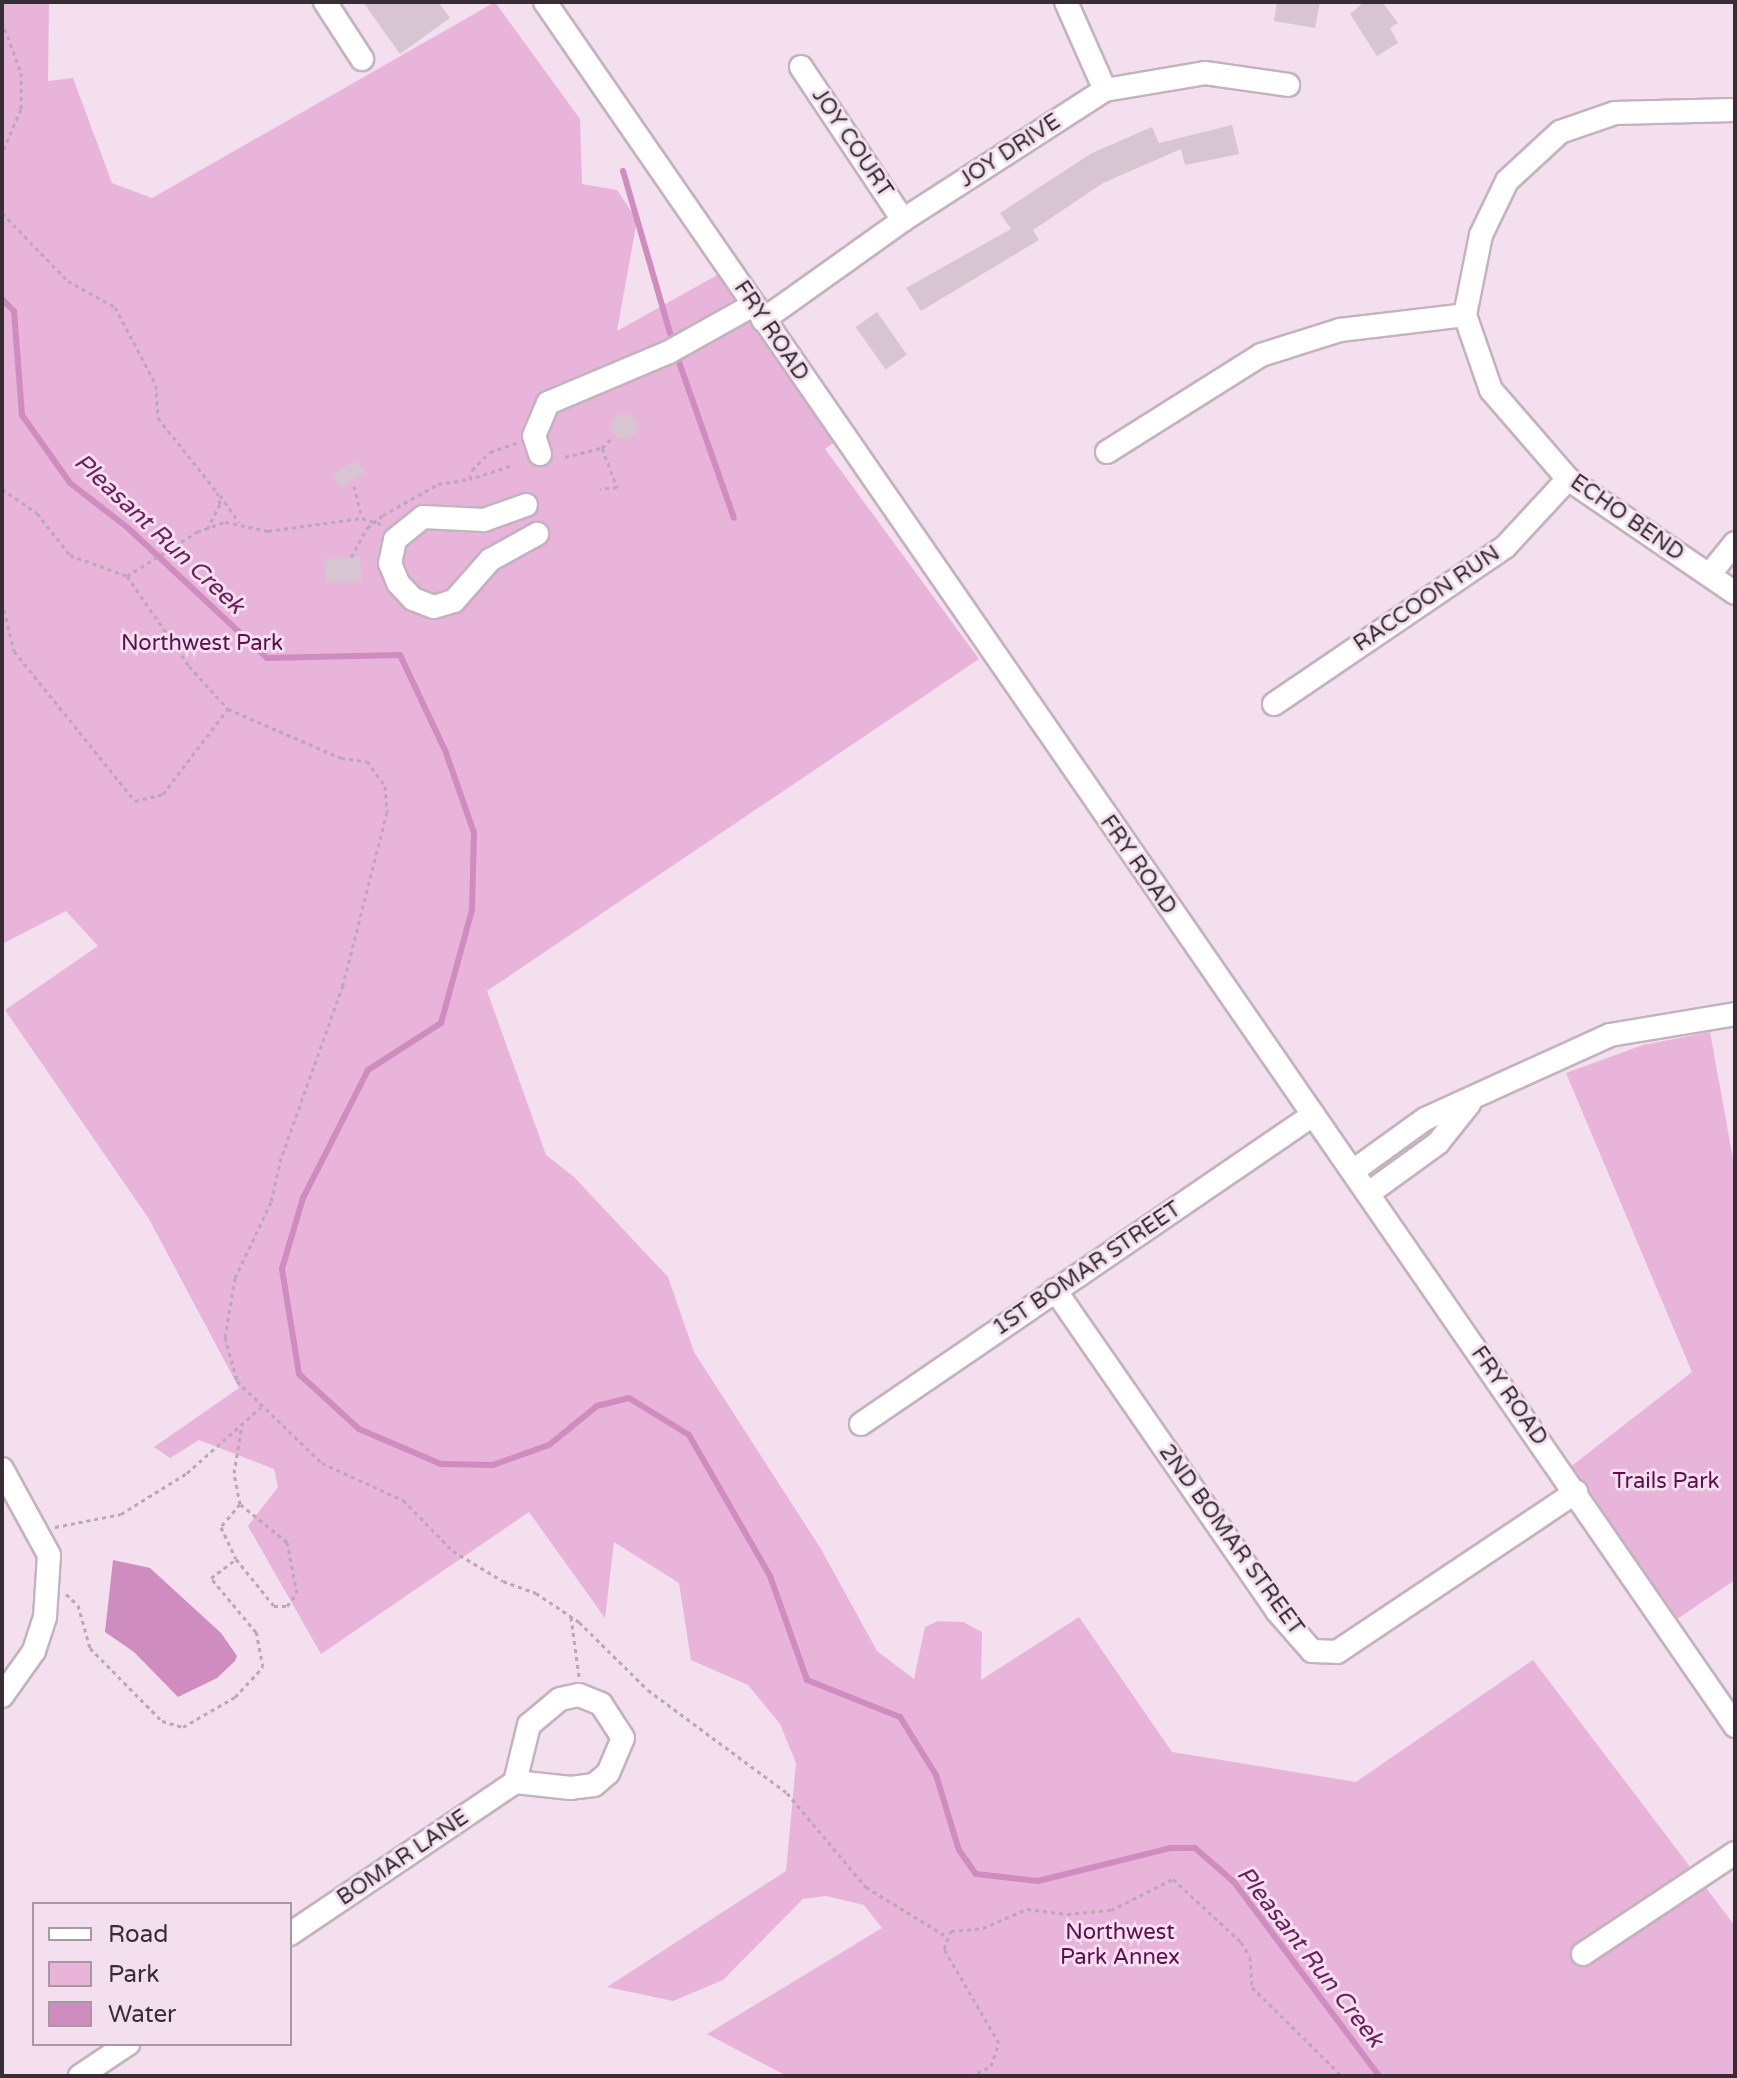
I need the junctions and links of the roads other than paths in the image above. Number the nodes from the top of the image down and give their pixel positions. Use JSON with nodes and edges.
{"nodes":[{"id":1,"x":325,"y":2,"type":"edge"},
{"id":2,"x":545,"y":2,"type":"edge"},
{"id":3,"x":1066,"y":2,"type":"edge"},
{"id":4,"x":362,"y":59,"type":"dead end"},
{"id":5,"x":801,"y":67,"type":"dead end"},
{"id":6,"x":1288,"y":85,"type":"dead end"},
{"id":7,"x":1105,"y":90,"type":"junction"},
{"id":8,"x":1735,"y":110,"type":"edge"},
{"id":9,"x":903,"y":220,"type":"junction"},
{"id":10,"x":758,"y":312,"type":"junction"},
{"id":11,"x":1465,"y":315,"type":"junction"},
{"id":12,"x":537,"y":445,"type":"road end"},
{"id":13,"x":1107,"y":452,"type":"dead end"},
{"id":14,"x":1568,"y":479,"type":"junction"},
{"id":15,"x":526,"y":505,"type":"dead end"},
{"id":16,"x":537,"y":534,"type":"dead end"},
{"id":17,"x":1735,"y":543,"type":"edge"},
{"id":18,"x":1709,"y":575,"type":"junction"},
{"id":19,"x":1735,"y":593,"type":"edge"},
{"id":20,"x":1274,"y":704,"type":"dead end"},
{"id":21,"x":1735,"y":1014,"type":"edge"},
{"id":22,"x":1469,"y":1103,"type":"junction"},
{"id":23,"x":1313,"y":1115,"type":"junction"},
{"id":24,"x":1353,"y":1171,"type":"junction"},
{"id":25,"x":1369,"y":1193,"type":"junction"},
{"id":26,"x":1055,"y":1290,"type":"junction"},
{"id":27,"x":861,"y":1424,"type":"dead end"},
{"id":28,"x":2,"y":1469,"type":"edge"},
{"id":29,"x":1576,"y":1492,"type":"junction"},
{"id":30,"x":2,"y":1696,"type":"edge"},
{"id":31,"x":1735,"y":1726,"type":"edge"},
{"id":32,"x":515,"y":1782,"type":"junction"},
{"id":33,"x":1735,"y":1853,"type":"edge"},
{"id":34,"x":292,"y":1933,"type":"edge"},
{"id":35,"x":1583,"y":1954,"type":"dead end"},
{"id":36,"x":125,"y":2046,"type":"edge"},
{"id":37,"x":80,"y":2076,"type":"edge"}],
"edges":[{"from":1,"to":4,"type":"street"},
{"from":2,"to":10,"type":"street","name":"FRY ROAD"},
{"from":3,"to":7,"type":"street"},
{"from":5,"to":9,"type":"street","name":"JOY COURT"},
{"from":6,"to":7,"type":"street","name":"JOY DRIVE"},
{"from":7,"to":9,"type":"street","name":"JOY DRIVE"},
{"from":8,"to":11,"type":"street"},
{"from":9,"to":10,"type":"street","name":"JOY DRIVE"},
{"from":10,"to":12,"type":"street","name":"JOY DRIVE"},
{"from":10,"to":23,"type":"street","name":"FRY ROAD"},
{"from":11,"to":13,"type":"street"},
{"from":11,"to":14,"type":"street","name":"ECHO BEND"},
{"from":14,"to":18,"type":"street","name":"ECHO BEND"},
{"from":14,"to":20,"type":"street","name":"RACCOON RUN"},
{"from":15,"to":16,"type":"street"},
{"from":17,"to":18,"type":"street"},
{"from":18,"to":19,"type":"street","name":"ECHO BEND"},
{"from":21,"to":22,"type":"street"},
{"from":22,"to":24,"type":"street"},
{"from":22,"to":25,"type":"street"},
{"from":23,"to":24,"type":"street","name":"FRY ROAD"},
{"from":23,"to":26,"type":"street","name":"1ST BOMAR STREET"},
{"from":24,"to":25,"type":"street","name":"FRY ROAD"},
{"from":25,"to":29,"type":"street","name":"FRY ROAD"},
{"from":26,"to":27,"type":"street","name":"1ST BOMAR STREET"},
{"from":26,"to":29,"type":"street","name":"2ND BOMAR STREET"},
{"from":28,"to":30,"type":"street"},
{"from":29,"to":31,"type":"street","name":"FRY ROAD"},
{"from":32,"to":32,"type":"street"},
{"from":32,"to":34,"type":"street","name":"BOMAR LANE"},
{"from":33,"to":35,"type":"street"},
{"from":36,"to":37,"type":"street"}]}
